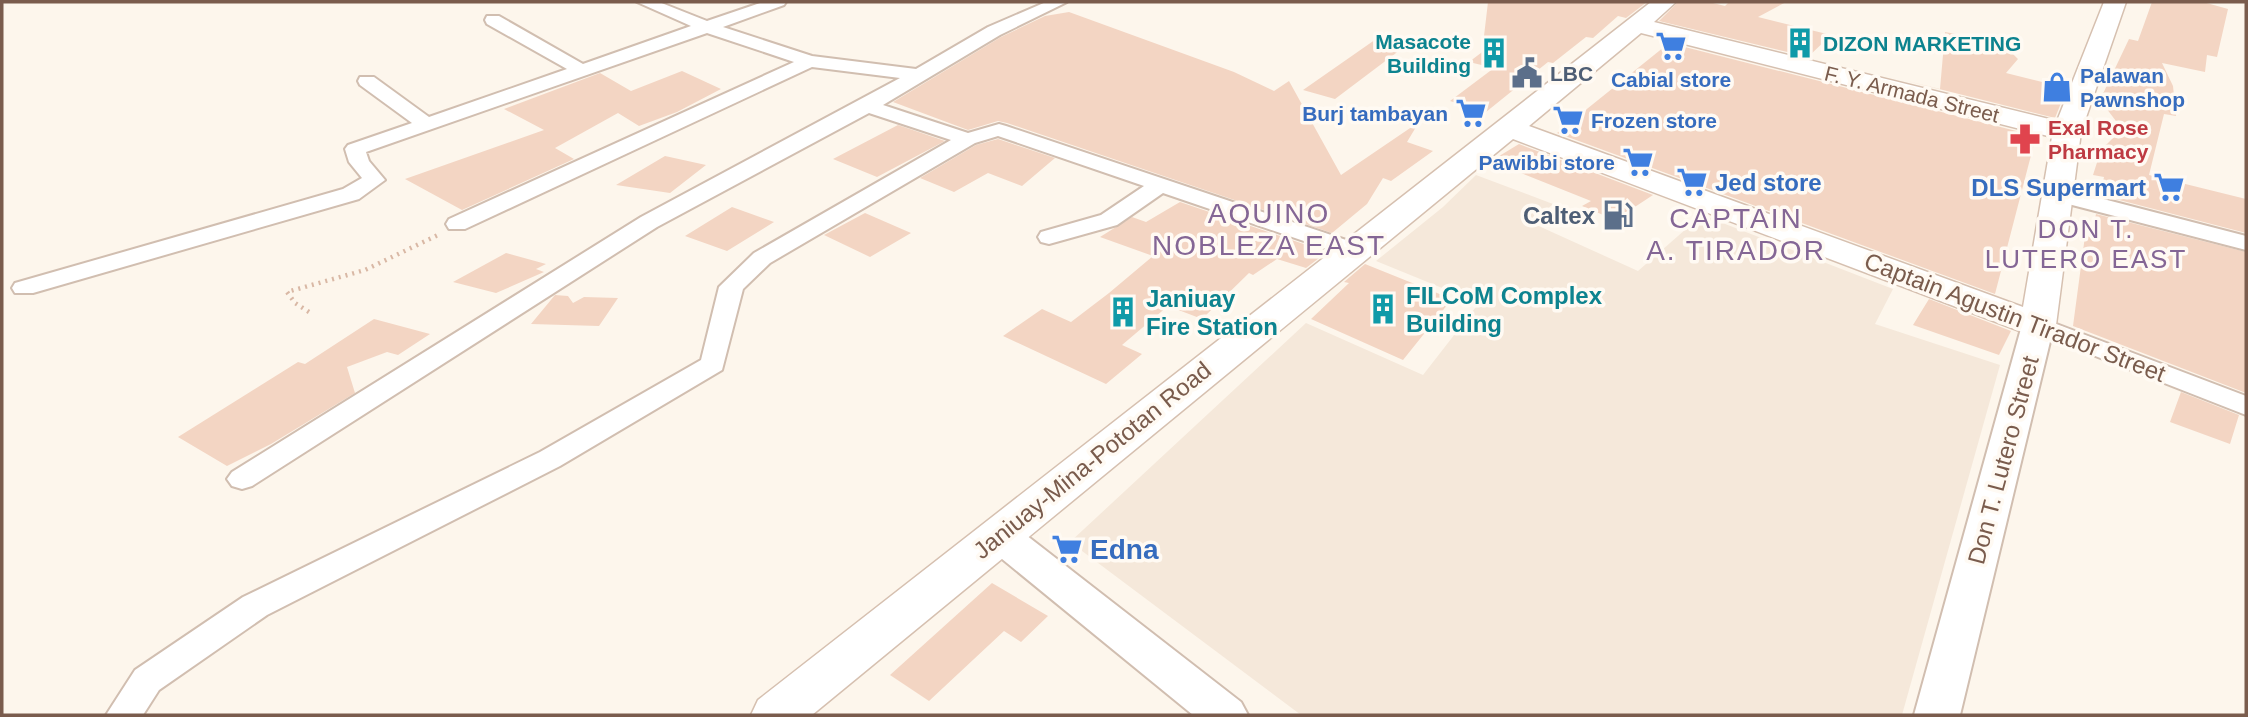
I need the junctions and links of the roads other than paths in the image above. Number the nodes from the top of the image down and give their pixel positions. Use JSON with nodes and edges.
{"nodes":[{"id":1,"x":645,"y":2,"type":"edge"},
{"id":2,"x":778,"y":2,"type":"edge"},
{"id":3,"x":1059,"y":2,"type":"edge"},
{"id":4,"x":1665,"y":2,"type":"edge"},
{"id":5,"x":2115,"y":2,"type":"edge"},
{"id":6,"x":493,"y":20,"type":"dead end"},
{"id":7,"x":1636,"y":25,"type":"junction"},
{"id":8,"x":706,"y":27,"type":"junction"},
{"id":9,"x":810,"y":61,"type":"junction"},
{"id":10,"x":581,"y":70,"type":"junction"},
{"id":11,"x":916,"y":75,"type":"junction"},
{"id":12,"x":367,"y":81,"type":"dead end"},
{"id":13,"x":867,"y":106,"type":"junction"},
{"id":14,"x":426,"y":124,"type":"junction"},
{"id":15,"x":1507,"y":127,"type":"junction"},
{"id":16,"x":2067,"y":132,"type":"junction"},
{"id":17,"x":968,"y":139,"type":"junction"},
{"id":18,"x":1162,"y":184,"type":"junction"},
{"id":19,"x":2057,"y":194,"type":"junction"},
{"id":20,"x":457,"y":225,"type":"road end"},
{"id":21,"x":1049,"y":237,"type":"dead end"},
{"id":22,"x":2246,"y":243,"type":"edge"},
{"id":23,"x":1353,"y":250,"type":"junction"},
{"id":24,"x":24,"y":288,"type":"dead end"},
{"id":25,"x":2038,"y":325,"type":"junction"},
{"id":26,"x":2246,"y":406,"type":"edge"},
{"id":27,"x":242,"y":479,"type":"dead end"},
{"id":28,"x":999,"y":535,"type":"junction"},
{"id":29,"x":124,"y":715,"type":"edge"},
{"id":30,"x":776,"y":715,"type":"edge"},
{"id":31,"x":1225,"y":715,"type":"edge"},
{"id":32,"x":1937,"y":715,"type":"edge"}],
"edges":[{"from":1,"to":8,"type":"street"},
{"from":2,"to":8,"type":"street"},
{"from":3,"to":11,"type":"street"},
{"from":4,"to":7,"type":"main road","name":"Janiuay-Mina-Pototan Road"},
{"from":5,"to":16,"type":"main road","name":"Don T. Lutero Street"},
{"from":6,"to":10,"type":"street"},
{"from":7,"to":15,"type":"main road","name":"Janiuay-Mina-Pototan Road"},
{"from":7,"to":16,"type":"main road","name":"F. Y. Armada Street"},
{"from":8,"to":9,"type":"street"},
{"from":8,"to":10,"type":"street"},
{"from":9,"to":11,"type":"street"},
{"from":9,"to":20,"type":"street"},
{"from":10,"to":14,"type":"street"},
{"from":11,"to":13,"type":"street"},
{"from":12,"to":14,"type":"street"},
{"from":13,"to":17,"type":"street"},
{"from":13,"to":27,"type":"street"},
{"from":14,"to":24,"type":"street"},
{"from":15,"to":23,"type":"main road","name":"Janiuay-Mina-Pototan Road"},
{"from":15,"to":25,"type":"main road","name":"Captain Agustin Tirador Street"},
{"from":16,"to":19,"type":"main road","name":"Don T. Lutero Street"},
{"from":17,"to":18,"type":"street"},
{"from":17,"to":29,"type":"street"},
{"from":18,"to":21,"type":"street"},
{"from":18,"to":23,"type":"street"},
{"from":19,"to":22,"type":"street"},
{"from":19,"to":25,"type":"main road","name":"Don T. Lutero Street"},
{"from":23,"to":28,"type":"main road","name":"Janiuay-Mina-Pototan Road"},
{"from":25,"to":26,"type":"street","name":"Captain Agustin Tirador Street"},
{"from":25,"to":32,"type":"street","name":"Don T. Lutero Street"},
{"from":28,"to":30,"type":"main road","name":"Janiuay-Mina-Pototan Road"},
{"from":28,"to":31,"type":"street"}]}
